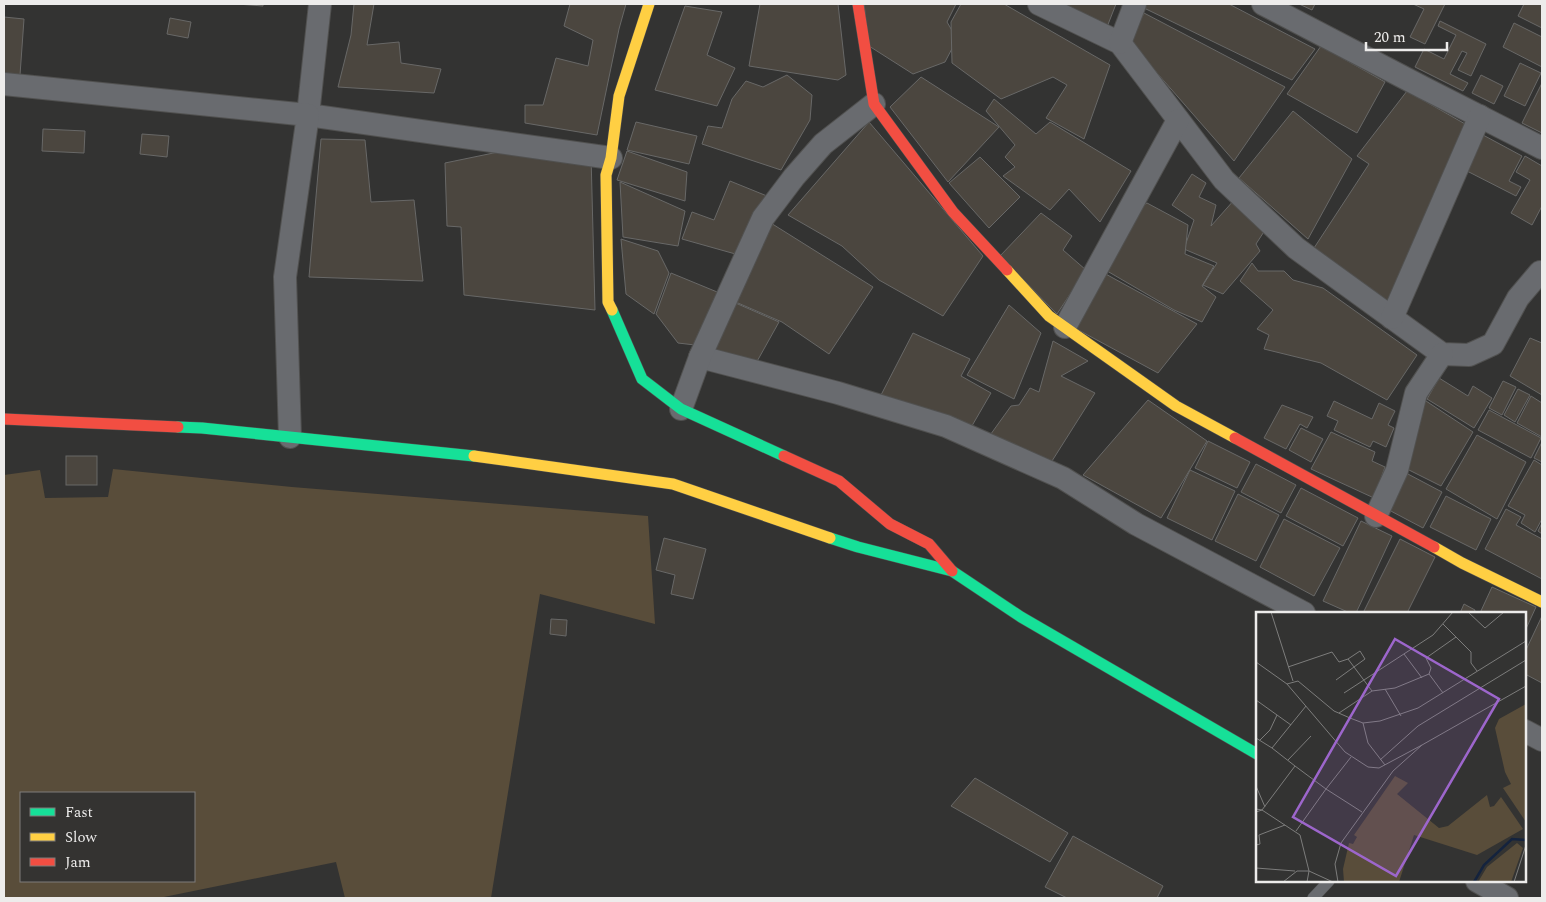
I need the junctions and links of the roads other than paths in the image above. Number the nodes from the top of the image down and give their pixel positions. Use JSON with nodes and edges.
{"nodes":[{"id":1,"x":320,"y":4,"type":"edge"},
{"id":2,"x":649,"y":4,"type":"edge"},
{"id":3,"x":858,"y":4,"type":"edge"},
{"id":4,"x":1039,"y":4,"type":"edge"},
{"id":5,"x":1135,"y":4,"type":"edge"},
{"id":6,"x":1263,"y":4,"type":"edge"},
{"id":7,"x":1120,"y":43,"type":"junction"},
{"id":8,"x":4,"y":84,"type":"edge"},
{"id":9,"x":874,"y":104,"type":"junction"},
{"id":10,"x":308,"y":115,"type":"junction"},
{"id":11,"x":1480,"y":116,"type":"junction"},
{"id":12,"x":1178,"y":120,"type":"junction"},
{"id":13,"x":1542,"y":148,"type":"edge"},
{"id":14,"x":611,"y":158,"type":"junction"},
{"id":15,"x":1542,"y":274,"type":"edge"},
{"id":16,"x":1392,"y":318,"type":"junction"},
{"id":17,"x":1065,"y":328,"type":"junction"},
{"id":18,"x":1442,"y":354,"type":"junction"},
{"id":19,"x":700,"y":357,"type":"junction"},
{"id":20,"x":681,"y":409,"type":"junction"},
{"id":21,"x":4,"y":419,"type":"edge"},
{"id":22,"x":290,"y":437,"type":"junction"},
{"id":23,"x":1376,"y":516,"type":"junction"},
{"id":24,"x":952,"y":571,"type":"junction"},
{"id":25,"x":1542,"y":602,"type":"edge"},
{"id":26,"x":1302,"y":612,"type":"edge"},
{"id":27,"x":1526,"y":732,"type":"edge"},
{"id":28,"x":1542,"y":740,"type":"edge"},
{"id":29,"x":1256,"y":753,"type":"edge"},
{"id":30,"x":1328,"y":882,"type":"edge"},
{"id":31,"x":1479,"y":882,"type":"edge"},
{"id":32,"x":1314,"y":898,"type":"edge"},
{"id":33,"x":1508,"y":898,"type":"edge"}],
"edges":[{"from":1,"to":10,"type":"street"},
{"from":2,"to":14,"type":"street"},
{"from":3,"to":9,"type":"street"},
{"from":4,"to":7,"type":"street"},
{"from":5,"to":7,"type":"street"},
{"from":6,"to":11,"type":"street"},
{"from":7,"to":12,"type":"street"},
{"from":8,"to":10,"type":"street"},
{"from":9,"to":17,"type":"street"},
{"from":9,"to":19,"type":"street"},
{"from":10,"to":14,"type":"street"},
{"from":10,"to":22,"type":"street"},
{"from":11,"to":13,"type":"street"},
{"from":11,"to":16,"type":"street"},
{"from":12,"to":16,"type":"street"},
{"from":12,"to":17,"type":"street"},
{"from":14,"to":20,"type":"street"},
{"from":15,"to":18,"type":"street"},
{"from":16,"to":18,"type":"street"},
{"from":17,"to":23,"type":"street"},
{"from":18,"to":23,"type":"street"},
{"from":19,"to":20,"type":"street"},
{"from":19,"to":26,"type":"street"},
{"from":20,"to":24,"type":"street"},
{"from":21,"to":22,"type":"street"},
{"from":22,"to":24,"type":"street"},
{"from":23,"to":25,"type":"street"},
{"from":24,"to":29,"type":"street"},
{"from":27,"to":28,"type":"street"},
{"from":30,"to":32,"type":"lane"},
{"from":31,"to":33,"type":"street"}]}
